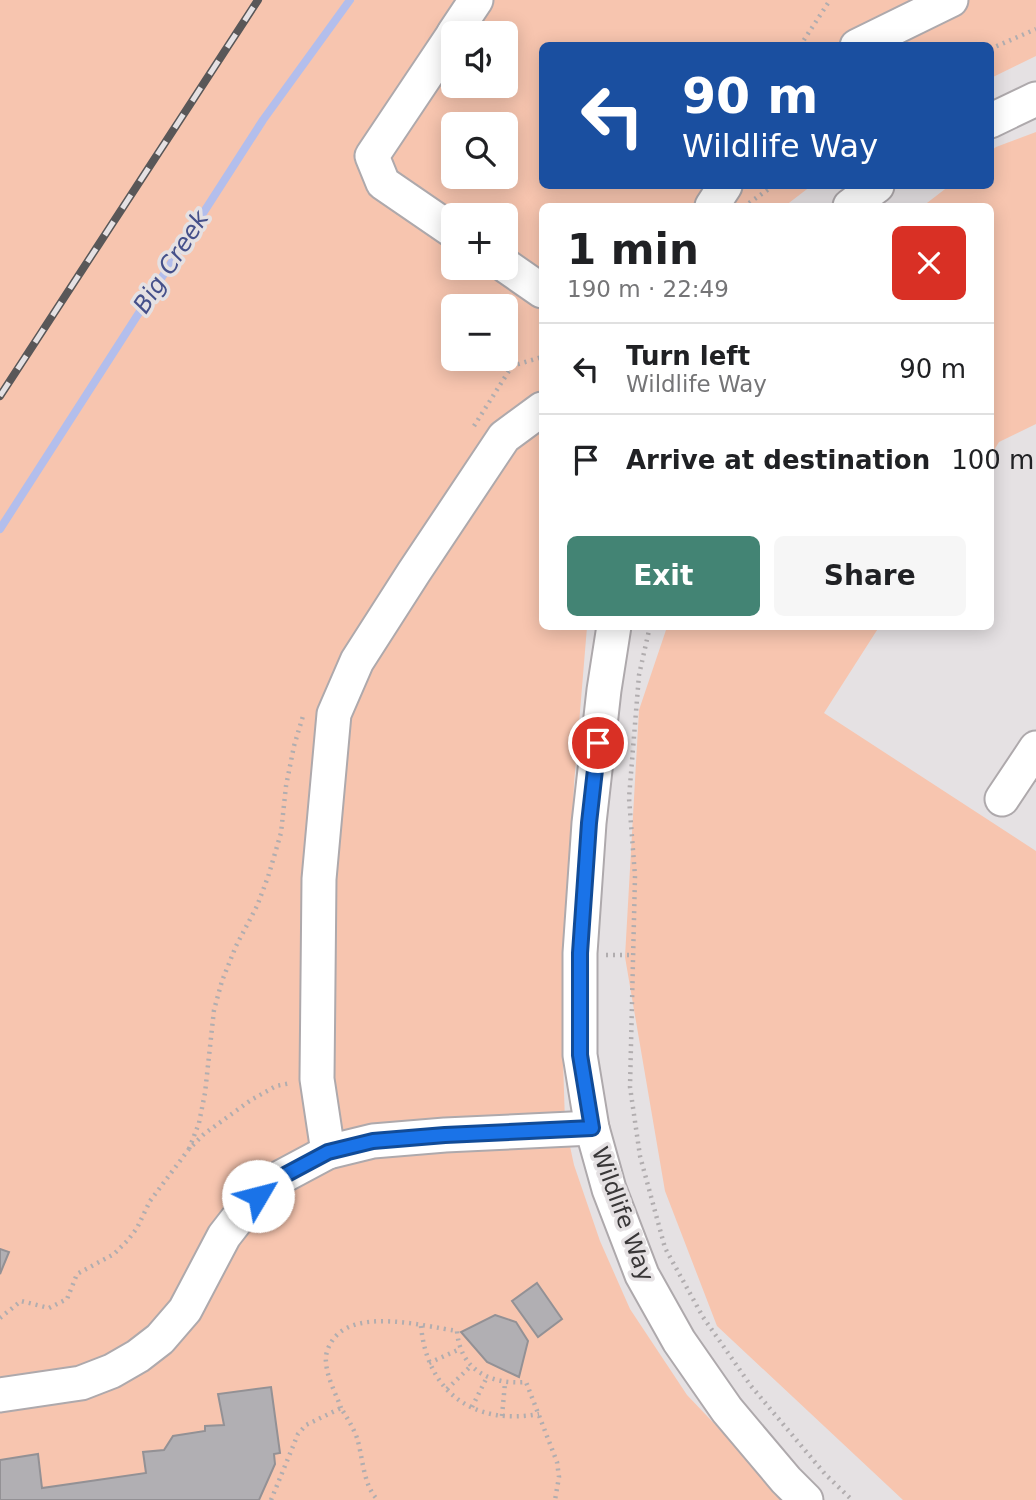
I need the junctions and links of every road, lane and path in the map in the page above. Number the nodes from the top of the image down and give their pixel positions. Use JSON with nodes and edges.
{"nodes":[{"id":1,"x":476,"y":0,"type":"edge"},
{"id":2,"x":830,"y":0,"type":"edge"},
{"id":3,"x":951,"y":0,"type":"edge"},
{"id":4,"x":462,"y":21,"type":"edge"},
{"id":5,"x":1036,"y":29,"type":"edge"},
{"id":6,"x":803,"y":42,"type":"edge"},
{"id":7,"x":865,"y":42,"type":"edge"},
{"id":8,"x":994,"y":47,"type":"edge"},
{"id":9,"x":441,"y":53,"type":"edge"},
{"id":10,"x":1036,"y":99,"type":"edge"},
{"id":11,"x":994,"y":119,"type":"edge"},
{"id":12,"x":769,"y":189,"type":"edge"},
{"id":13,"x":873,"y":189,"type":"edge"},
{"id":14,"x":750,"y":203,"type":"edge"},
{"id":15,"x":854,"y":203,"type":"edge"},
{"id":16,"x":441,"y":223,"type":"edge"},
{"id":17,"x":518,"y":275,"type":"edge"},
{"id":18,"x":539,"y":289,"type":"edge"},
{"id":19,"x":539,"y":358,"type":"edge"},
{"id":20,"x":518,"y":364,"type":"edge"},
{"id":21,"x":539,"y":411,"type":"edge"},
{"id":22,"x":613,"y":630,"type":"edge"},
{"id":23,"x":649,"y":630,"type":"edge"},
{"id":24,"x":1036,"y":748,"type":"edge"},
{"id":25,"x":1002,"y":799,"type":"dead end"},
{"id":26,"x":596,"y":955,"type":"dead end"},
{"id":27,"x":634,"y":955,"type":"junction"},
{"id":28,"x":276,"y":1086,"type":"dead end"},
{"id":29,"x":592,"y":1128,"type":"junction"},
{"id":30,"x":328,"y":1152,"type":"junction"},
{"id":31,"x":0,"y":1318,"type":"edge"},
{"id":32,"x":421,"y":1326,"type":"junction"},
{"id":33,"x":460,"y":1349,"type":"junction"},
{"id":34,"x":429,"y":1363,"type":"junction"},
{"id":35,"x":471,"y":1366,"type":"junction"},
{"id":36,"x":487,"y":1377,"type":"junction"},
{"id":37,"x":505,"y":1382,"type":"junction"},
{"id":38,"x":447,"y":1390,"type":"junction"},
{"id":39,"x":0,"y":1395,"type":"edge"},
{"id":40,"x":472,"y":1407,"type":"junction"},
{"id":41,"x":341,"y":1408,"type":"junction"},
{"id":42,"x":539,"y":1414,"type":"junction"},
{"id":43,"x":502,"y":1416,"type":"junction"},
{"id":44,"x":271,"y":1500,"type":"edge"},
{"id":45,"x":378,"y":1500,"type":"edge"},
{"id":46,"x":555,"y":1500,"type":"edge"},
{"id":47,"x":806,"y":1500,"type":"edge"},
{"id":48,"x":852,"y":1500,"type":"edge"}],
"edges":[{"from":1,"to":4,"type":"street"},
{"from":2,"to":6,"type":"path"},
{"from":3,"to":7,"type":"street"},
{"from":5,"to":8,"type":"path"},
{"from":9,"to":16,"type":"street"},
{"from":10,"to":11,"type":"street"},
{"from":12,"to":14,"type":"path"},
{"from":13,"to":15,"type":"street"},
{"from":17,"to":18,"type":"street"},
{"from":19,"to":20,"type":"path"},
{"from":21,"to":30,"type":"street"},
{"from":22,"to":29,"type":"street","name":"Wildlife Way"},
{"from":23,"to":27,"type":"path"},
{"from":24,"to":25,"type":"street"},
{"from":26,"to":27,"type":"path"},
{"from":27,"to":48,"type":"path"},
{"from":28,"to":31,"type":"path"},
{"from":29,"to":30,"type":"street"},
{"from":29,"to":47,"type":"street","name":"Wildlife Way"},
{"from":30,"to":39,"type":"street"},
{"from":32,"to":33,"type":"path"},
{"from":32,"to":34,"type":"path"},
{"from":32,"to":41,"type":"path"},
{"from":33,"to":34,"type":"path"},
{"from":33,"to":35,"type":"path"},
{"from":34,"to":38,"type":"path"},
{"from":35,"to":36,"type":"path"},
{"from":35,"to":38,"type":"path"},
{"from":36,"to":37,"type":"path"},
{"from":36,"to":40,"type":"path"},
{"from":37,"to":42,"type":"path"},
{"from":37,"to":43,"type":"path"},
{"from":38,"to":40,"type":"path"},
{"from":40,"to":43,"type":"path"},
{"from":41,"to":44,"type":"path"},
{"from":41,"to":45,"type":"path"},
{"from":42,"to":43,"type":"path"},
{"from":42,"to":46,"type":"path"}]}
